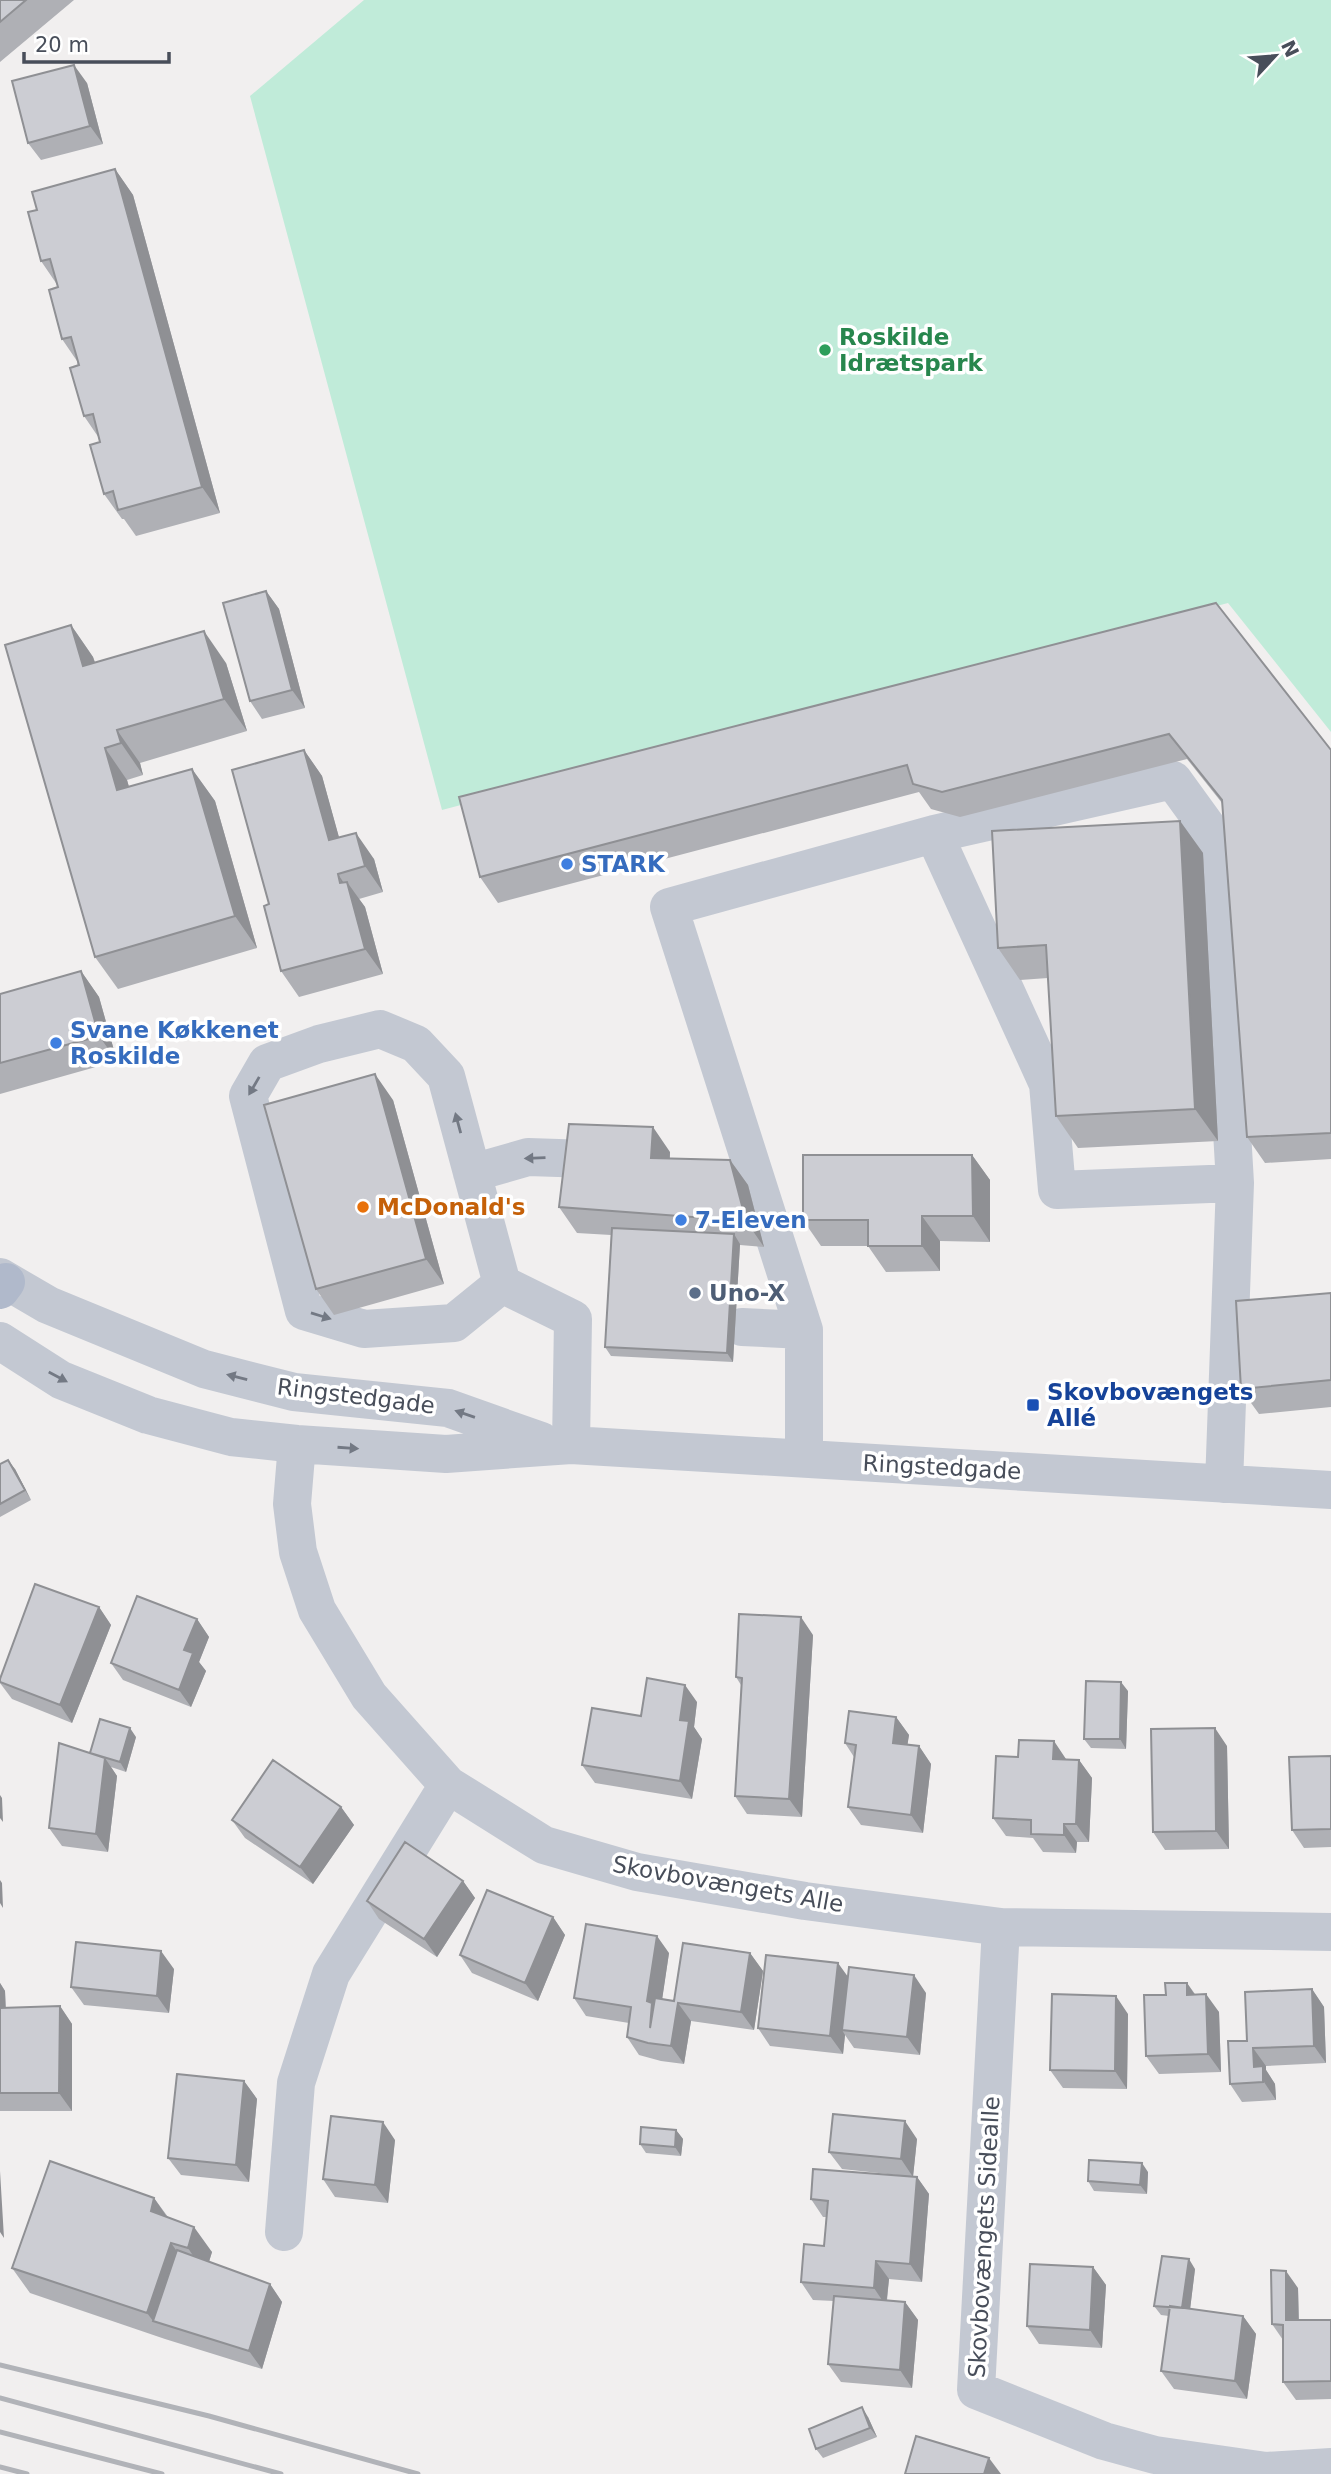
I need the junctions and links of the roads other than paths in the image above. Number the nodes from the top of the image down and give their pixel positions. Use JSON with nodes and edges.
{"nodes":[{"id":1,"x":934,"y":834,"type":"junction"},
{"id":2,"x":653,"y":1160,"type":"edge"},
{"id":3,"x":709,"y":1162,"type":"edge"},
{"id":4,"x":750,"y":1163,"type":"junction"},
{"id":5,"x":472,"y":1173,"type":"junction"},
{"id":6,"x":1236,"y":1183,"type":"junction"},
{"id":7,"x":2,"y":1283,"type":"edge"},
{"id":8,"x":502,"y":1284,"type":"junction"},
{"id":9,"x":573,"y":1319,"type":"junction"},
{"id":10,"x":611,"y":1321,"type":"edge"},
{"id":11,"x":742,"y":1328,"type":"dead end"},
{"id":12,"x":804,"y":1331,"type":"junction"},
{"id":13,"x":0,"y":1341,"type":"edge"},
{"id":14,"x":297,"y":1444,"type":"junction"},
{"id":15,"x":562,"y":1445,"type":"junction"},
{"id":16,"x":804,"y":1458,"type":"junction"},
{"id":17,"x":1224,"y":1484,"type":"junction"},
{"id":18,"x":1331,"y":1490,"type":"edge"},
{"id":19,"x":447,"y":1784,"type":"junction"},
{"id":20,"x":1001,"y":1927,"type":"junction"},
{"id":21,"x":1331,"y":1932,"type":"edge"},
{"id":22,"x":284,"y":2232,"type":"dead end"},
{"id":23,"x":1331,"y":2467,"type":"edge"}],
"edges":[{"from":1,"to":4,"type":"street"},
{"from":1,"to":6,"type":"street"},
{"from":1,"to":6,"type":"street"},
{"from":2,"to":5,"type":"street","one_way":true},
{"from":3,"to":4,"type":"street"},
{"from":4,"to":12,"type":"street"},
{"from":5,"to":8,"type":"street"},
{"from":5,"to":8,"type":"street","one_way":true},
{"from":6,"to":17,"type":"street"},
{"from":15,"to":7,"type":"street","name":"Ringstedgade","one_way":true},
{"from":8,"to":9,"type":"street"},
{"from":9,"to":10,"type":"street"},
{"from":9,"to":15,"type":"street"},
{"from":11,"to":12,"type":"street"},
{"from":12,"to":16,"type":"street"},
{"from":13,"to":14,"type":"street","name":"Ringstedgade","one_way":true},
{"from":14,"to":15,"type":"street","name":"Ringstedgade","one_way":true},
{"from":14,"to":19,"type":"street","name":"Skovbovængets Alle"},
{"from":15,"to":16,"type":"street","name":"Ringstedgade"},
{"from":16,"to":17,"type":"street","name":"Ringstedgade"},
{"from":17,"to":18,"type":"street","name":"Ringstedgade"},
{"from":19,"to":20,"type":"street","name":"Skovbovængets Alle"},
{"from":19,"to":22,"type":"street"},
{"from":20,"to":21,"type":"street","name":"Skovbovængets Alle"},
{"from":20,"to":23,"type":"street","name":"Skovbovængets Sidealle"}]}
